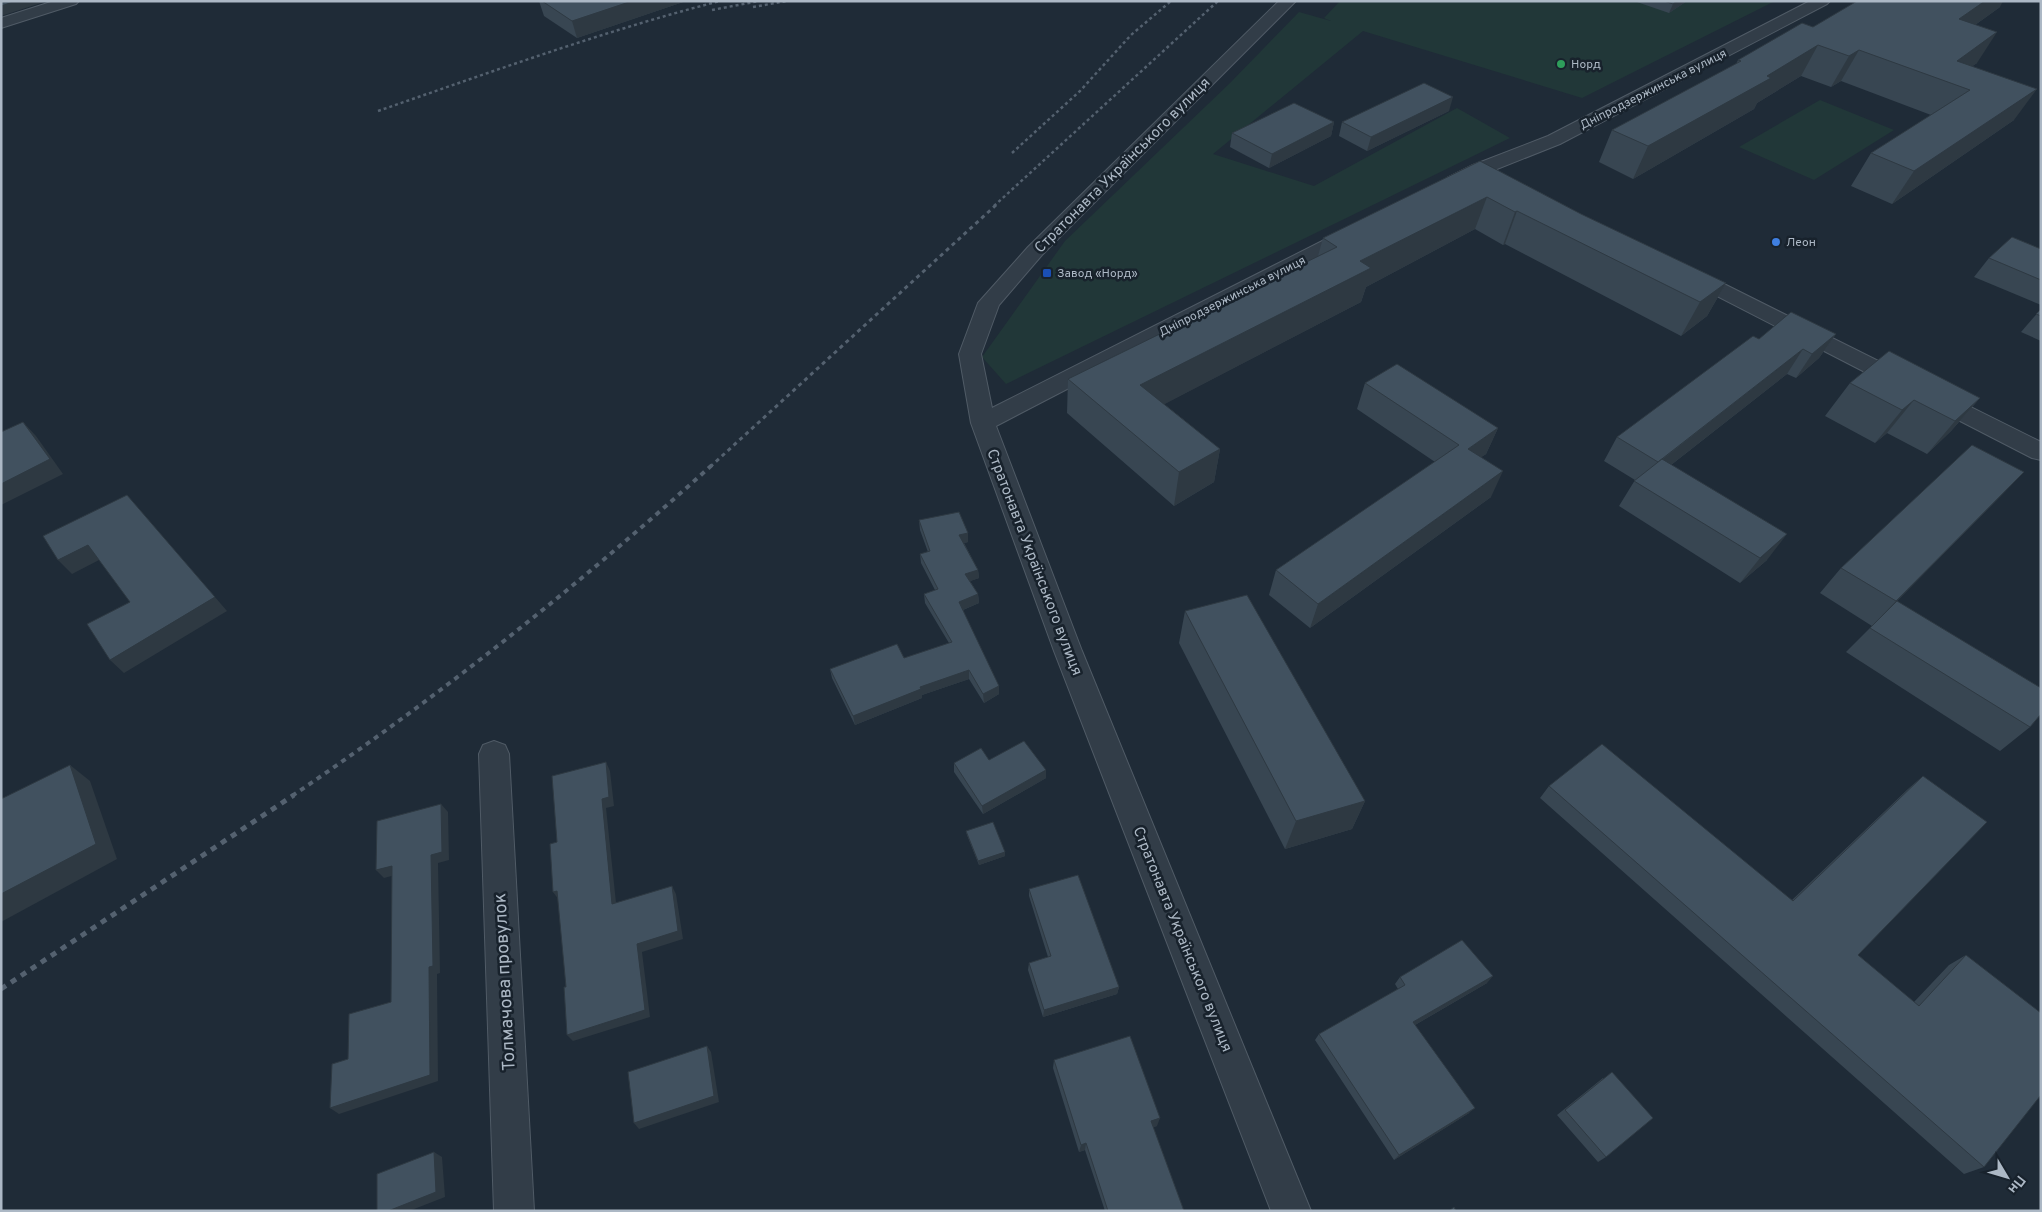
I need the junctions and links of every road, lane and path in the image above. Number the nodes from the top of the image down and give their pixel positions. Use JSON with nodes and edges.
{"nodes":[{"id":1,"x":71,"y":1,"type":"edge"},
{"id":2,"x":1288,"y":1,"type":"edge"},
{"id":3,"x":1822,"y":1,"type":"edge"},
{"id":4,"x":1,"y":22,"type":"edge"},
{"id":5,"x":1480,"y":168,"type":"junction"},
{"id":6,"x":1506,"y":182,"type":"edge"},
{"id":7,"x":1436,"y":191,"type":"edge"},
{"id":8,"x":1374,"y":223,"type":"edge"},
{"id":9,"x":1671,"y":265,"type":"edge"},
{"id":10,"x":983,"y":423,"type":"junction"},
{"id":11,"x":2041,"y":452,"type":"edge"},
{"id":12,"x":494,"y":754,"type":"dead end"},
{"id":13,"x":514,"y":1211,"type":"edge"},
{"id":14,"x":1291,"y":1211,"type":"edge"}],
"edges":[{"from":1,"to":4,"type":"street"},
{"from":2,"to":10,"type":"street","name":"Стратонавта Українського вулиця"},
{"from":3,"to":5,"type":"street","name":"Дніпродзержинська вулиця"},
{"from":5,"to":6,"type":"street"},
{"from":5,"to":7,"type":"street","name":"Дніпродзержинська вулиця"},
{"from":8,"to":10,"type":"street","name":"Дніпродзержинська вулиця"},
{"from":9,"to":11,"type":"street"},
{"from":10,"to":14,"type":"street","name":"Стратонавта Українського вулиця"},
{"from":12,"to":13,"type":"street","name":"Толмачова провулок"}]}
